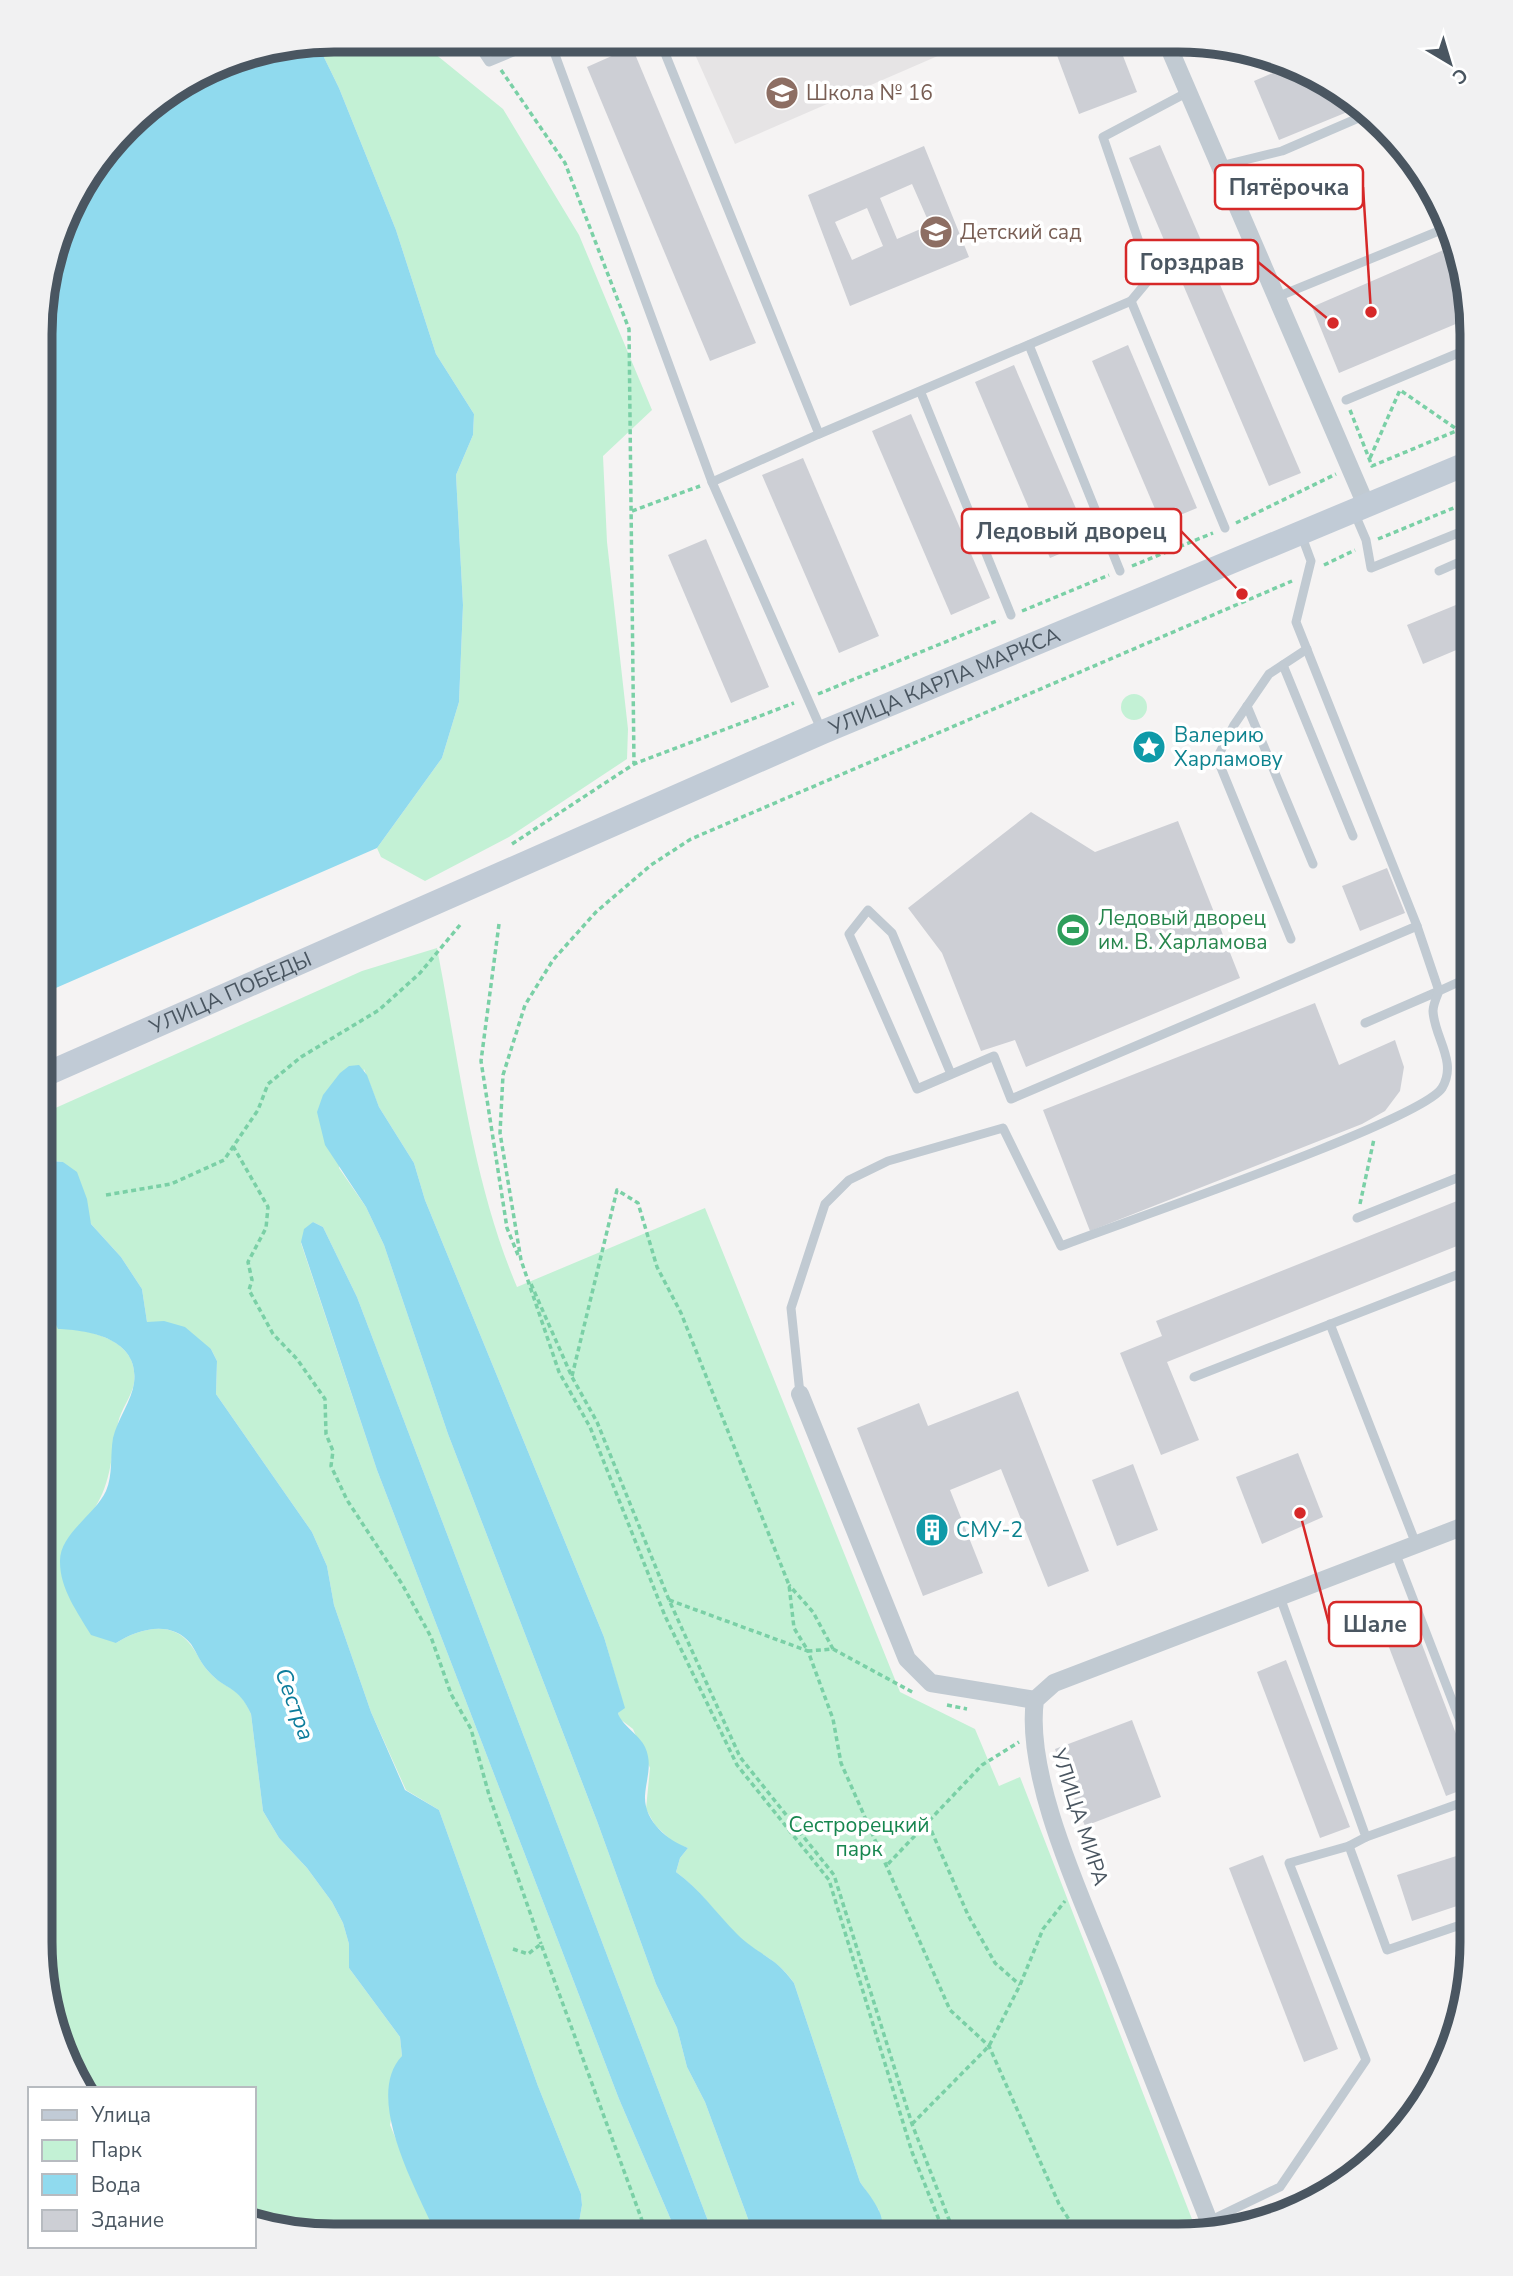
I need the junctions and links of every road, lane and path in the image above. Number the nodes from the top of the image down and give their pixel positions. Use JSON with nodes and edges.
{"nodes":[{"id":1,"x":482,"y":52,"type":"edge"},
{"id":2,"x":513,"y":52,"type":"edge"},
{"id":3,"x":554,"y":52,"type":"edge"},
{"id":4,"x":664,"y":52,"type":"edge"},
{"id":5,"x":1171,"y":52,"type":"edge"},
{"id":6,"x":494,"y":60,"type":"junction"},
{"id":7,"x":1188,"y":92,"type":"junction"},
{"id":8,"x":1359,"y":118,"type":"edge"},
{"id":9,"x":1220,"y":166,"type":"junction"},
{"id":10,"x":1441,"y":230,"type":"edge"},
{"id":11,"x":1277,"y":297,"type":"junction"},
{"id":12,"x":1131,"y":301,"type":"junction"},
{"id":13,"x":1029,"y":345,"type":"junction"},
{"id":14,"x":1460,"y":352,"type":"edge"},
{"id":15,"x":921,"y":393,"type":"junction"},
{"id":16,"x":1346,"y":400,"type":"joint"},
{"id":17,"x":1458,"y":430,"type":"joint"},
{"id":18,"x":819,"y":434,"type":"junction"},
{"id":19,"x":1369,"y":459,"type":"junction"},
{"id":20,"x":1460,"y":466,"type":"edge"},
{"id":21,"x":1349,"y":467,"type":"junction"},
{"id":22,"x":712,"y":481,"type":"junction"},
{"id":23,"x":1360,"y":507,"type":"junction"},
{"id":24,"x":632,"y":511,"type":"junction"},
{"id":25,"x":1225,"y":528,"type":"junction"},
{"id":26,"x":1300,"y":532,"type":"junction"},
{"id":27,"x":1460,"y":532,"type":"edge"},
{"id":28,"x":1460,"y":562,"type":"edge"},
{"id":29,"x":1120,"y":570,"type":"junction"},
{"id":30,"x":1438,"y":571,"type":"dead end"},
{"id":31,"x":1011,"y":615,"type":"junction"},
{"id":32,"x":1307,"y":649,"type":"junction"},
{"id":33,"x":1283,"y":665,"type":"junction"},
{"id":34,"x":808,"y":698,"type":"junction"},
{"id":35,"x":1247,"y":706,"type":"junction"},
{"id":36,"x":823,"y":732,"type":"junction"},
{"id":37,"x":634,"y":764,"type":"junction"},
{"id":38,"x":1353,"y":836,"type":"dead end"},
{"id":39,"x":511,"y":845,"type":"dead end"},
{"id":40,"x":1312,"y":864,"type":"dead end"},
{"id":41,"x":421,"y":909,"type":"joint"},
{"id":42,"x":499,"y":924,"type":"dead end"},
{"id":43,"x":460,"y":925,"type":"dead end"},
{"id":44,"x":1418,"y":926,"type":"junction"},
{"id":45,"x":1291,"y":939,"type":"dead end"},
{"id":46,"x":1460,"y":981,"type":"edge"},
{"id":47,"x":1439,"y":990,"type":"junction"},
{"id":48,"x":1365,"y":1023,"type":"dead end"},
{"id":49,"x":52,"y":1072,"type":"edge"},
{"id":50,"x":951,"y":1074,"type":"junction"},
{"id":51,"x":1376,"y":1127,"type":"junction"},
{"id":52,"x":233,"y":1146,"type":"junction"},
{"id":53,"x":1460,"y":1177,"type":"edge"},
{"id":54,"x":106,"y":1195,"type":"dead end"},
{"id":55,"x":1357,"y":1218,"type":"joint"},
{"id":56,"x":1460,"y":1274,"type":"edge"},
{"id":57,"x":1330,"y":1325,"type":"junction"},
{"id":58,"x":572,"y":1377,"type":"junction"},
{"id":59,"x":1194,"y":1377,"type":"dead end"},
{"id":60,"x":800,"y":1394,"type":"joint"},
{"id":61,"x":1460,"y":1528,"type":"edge"},
{"id":62,"x":1416,"y":1544,"type":"junction"},
{"id":63,"x":1395,"y":1552,"type":"junction"},
{"id":64,"x":789,"y":1585,"type":"junction"},
{"id":65,"x":1280,"y":1597,"type":"junction"},
{"id":66,"x":670,"y":1600,"type":"junction"},
{"id":67,"x":808,"y":1651,"type":"junction"},
{"id":68,"x":1035,"y":1700,"type":"junction"},
{"id":69,"x":1460,"y":1721,"type":"edge"},
{"id":70,"x":1032,"y":1734,"type":"junction"},
{"id":71,"x":1460,"y":1803,"type":"edge"},
{"id":72,"x":929,"y":1823,"type":"junction"},
{"id":73,"x":1366,"y":1837,"type":"junction"},
{"id":74,"x":1349,"y":1846,"type":"junction"},
{"id":75,"x":888,"y":1864,"type":"junction"},
{"id":76,"x":1077,"y":1885,"type":"junction"},
{"id":77,"x":1460,"y":1925,"type":"edge"},
{"id":78,"x":541,"y":1944,"type":"junction"},
{"id":79,"x":513,"y":1949,"type":"dead end"},
{"id":80,"x":1020,"y":1985,"type":"junction"},
{"id":81,"x":989,"y":2046,"type":"junction"},
{"id":82,"x":912,"y":2124,"type":"junction"},
{"id":83,"x":1219,"y":2220,"type":"edge"},
{"id":84,"x":1210,"y":2222,"type":"edge"},
{"id":85,"x":643,"y":2224,"type":"edge"},
{"id":86,"x":951,"y":2224,"type":"edge"},
{"id":87,"x":1072,"y":2224,"type":"edge"}],
"edges":[{"from":1,"to":6,"type":"lane"},
{"from":2,"to":6,"type":"lane"},
{"from":3,"to":22,"type":"lane"},
{"from":4,"to":18,"type":"lane"},
{"from":5,"to":7,"type":"street"},
{"from":6,"to":24,"type":"path"},
{"from":7,"to":9,"type":"street"},
{"from":7,"to":12,"type":"lane"},
{"from":8,"to":9,"type":"lane"},
{"from":9,"to":11,"type":"street"},
{"from":10,"to":11,"type":"lane"},
{"from":11,"to":21,"type":"street"},
{"from":12,"to":13,"type":"lane"},
{"from":12,"to":25,"type":"lane"},
{"from":13,"to":15,"type":"lane"},
{"from":13,"to":29,"type":"lane"},
{"from":14,"to":16,"type":"lane"},
{"from":15,"to":18,"type":"lane"},
{"from":15,"to":31,"type":"lane"},
{"from":16,"to":19,"type":"path"},
{"from":17,"to":19,"type":"path"},
{"from":17,"to":19,"type":"path"},
{"from":18,"to":22,"type":"lane"},
{"from":20,"to":23,"type":"street","name":"УЛИЦА КАРЛА МАРКСА"},
{"from":21,"to":23,"type":"street"},
{"from":21,"to":25,"type":"path"},
{"from":22,"to":24,"type":"path"},
{"from":22,"to":34,"type":"lane"},
{"from":23,"to":26,"type":"street","name":"УЛИЦА КАРЛА МАРКСА"},
{"from":23,"to":27,"type":"lane"},
{"from":24,"to":37,"type":"path"},
{"from":25,"to":29,"type":"path"},
{"from":26,"to":32,"type":"lane"},
{"from":26,"to":36,"type":"street","name":"УЛИЦА КАРЛА МАРКСА"},
{"from":28,"to":30,"type":"lane"},
{"from":29,"to":31,"type":"path"},
{"from":31,"to":34,"type":"path"},
{"from":32,"to":33,"type":"lane"},
{"from":32,"to":44,"type":"lane"},
{"from":33,"to":35,"type":"lane"},
{"from":33,"to":38,"type":"lane"},
{"from":34,"to":36,"type":"lane"},
{"from":34,"to":37,"type":"path"},
{"from":35,"to":40,"type":"lane"},
{"from":35,"to":45,"type":"lane"},
{"from":36,"to":41,"type":"street","name":"УЛИЦА КАРЛА МАРКСА"},
{"from":37,"to":39,"type":"path"},
{"from":41,"to":49,"type":"street","name":"УЛИЦА ПОБЕДЫ"},
{"from":42,"to":58,"type":"path"},
{"from":43,"to":52,"type":"path"},
{"from":44,"to":47,"type":"lane"},
{"from":44,"to":50,"type":"lane"},
{"from":46,"to":47,"type":"lane"},
{"from":47,"to":48,"type":"lane"},
{"from":47,"to":51,"type":"lane"},
{"from":50,"to":50,"type":"lane"},
{"from":51,"to":55,"type":"path"},
{"from":51,"to":60,"type":"lane"},
{"from":52,"to":54,"type":"path"},
{"from":52,"to":78,"type":"path"},
{"from":53,"to":55,"type":"lane"},
{"from":56,"to":57,"type":"lane"},
{"from":57,"to":59,"type":"lane"},
{"from":57,"to":62,"type":"lane"},
{"from":58,"to":64,"type":"path"},
{"from":58,"to":66,"type":"path"},
{"from":60,"to":68,"type":"street"},
{"from":61,"to":62,"type":"street"},
{"from":62,"to":63,"type":"street"},
{"from":63,"to":65,"type":"street"},
{"from":63,"to":69,"type":"lane"},
{"from":64,"to":67,"type":"path"},
{"from":64,"to":67,"type":"path"},
{"from":65,"to":68,"type":"street"},
{"from":65,"to":73,"type":"lane"},
{"from":66,"to":67,"type":"path"},
{"from":66,"to":82,"type":"path"},
{"from":67,"to":75,"type":"path"},
{"from":68,"to":70,"type":"street","name":"УЛИЦА МИРА"},
{"from":70,"to":72,"type":"path"},
{"from":70,"to":76,"type":"street","name":"УЛИЦА МИРА"},
{"from":71,"to":73,"type":"lane"},
{"from":72,"to":75,"type":"path"},
{"from":72,"to":80,"type":"path"},
{"from":73,"to":74,"type":"lane"},
{"from":74,"to":77,"type":"lane"},
{"from":74,"to":83,"type":"lane"},
{"from":75,"to":81,"type":"path"},
{"from":76,"to":80,"type":"path"},
{"from":76,"to":84,"type":"street","name":"УЛИЦА МИРА"},
{"from":78,"to":79,"type":"path"},
{"from":78,"to":85,"type":"path"},
{"from":80,"to":81,"type":"path"},
{"from":81,"to":82,"type":"path"},
{"from":81,"to":87,"type":"path"},
{"from":82,"to":86,"type":"path"}]}
